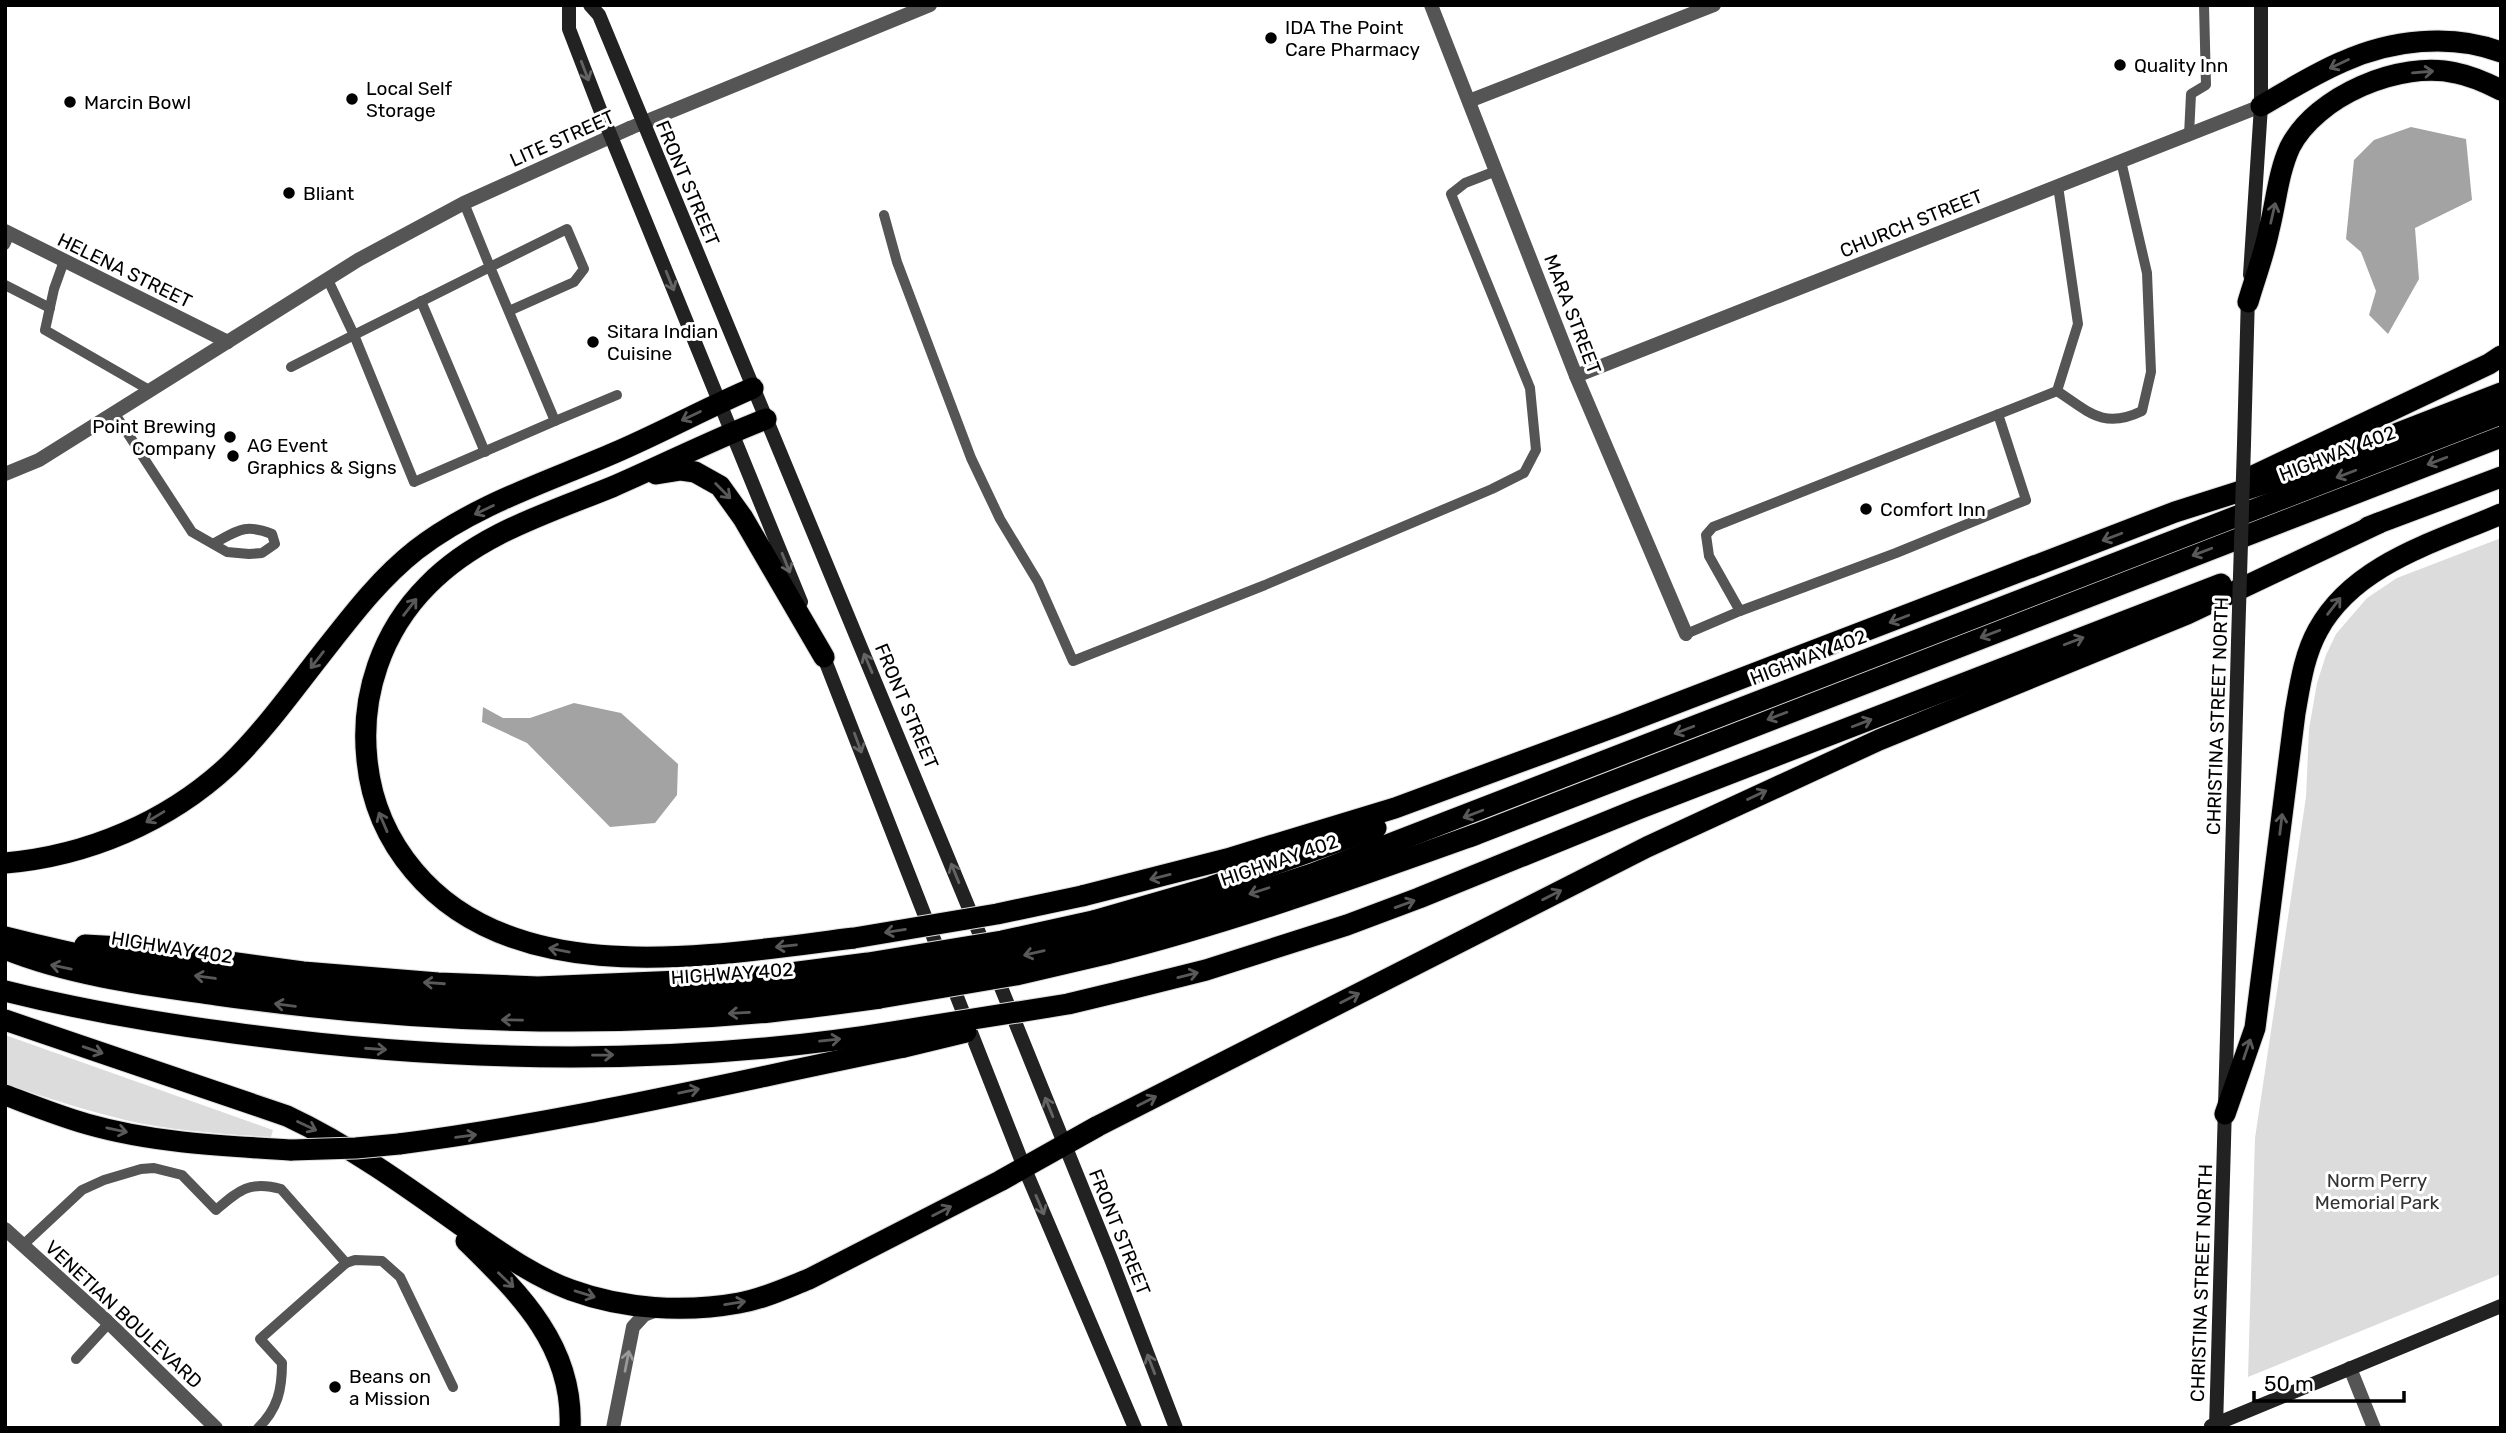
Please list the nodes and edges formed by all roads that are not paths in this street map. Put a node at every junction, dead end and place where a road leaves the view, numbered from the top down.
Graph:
1 (569, 5) edge
2 (590, 5) edge
3 (930, 5) edge
4 (1431, 5) edge
5 (1714, 5) edge
6 (2204, 5) edge
7 (2261, 5) edge
8 (2501, 52) edge
9 (2501, 90) edge
10 (1469, 100) junction
11 (2261, 106) junction
12 (636, 126) junction
13 (2189, 135) junction
14 (610, 137) junction
15 (2121, 161) junction
16 (1496, 170) junction
17 (2058, 186) junction
18 (464, 203) junction
19 (884, 215) dead end
20 (7, 237) edge
21 (64, 261) junction
22 (490, 267) junction
23 (328, 280) junction
24 (5, 285) edge
25 (421, 301) junction
26 (2248, 302) junction
27 (50, 308) junction
28 (509, 311) junction
29 (354, 335) junction
30 (228, 342) junction
31 (2501, 356) edge
32 (291, 367) dead end
33 (1576, 376) junction
34 (753, 388) junction
35 (151, 391) junction
36 (2057, 391) junction
37 (2501, 393) edge
38 (617, 395) dead end
39 (720, 402) junction
40 (114, 414) junction
41 (1998, 414) junction
42 (2501, 414) edge
43 (766, 419) junction
44 (555, 421) junction
45 (733, 432) junction
46 (2501, 437) edge
47 (485, 452) junction
48 (5, 474) edge
49 (2501, 477) edge
50 (614, 486) junction
51 (2175, 512) junction
52 (2501, 514) edge
53 (2379, 523) junction
54 (213, 544) junction
55 (1740, 611) junction
56 (1686, 634) joint
57 (824, 657) junction
58 (1620, 725) junction
59 (5, 863) edge
60 (1100, 937) junction
61 (11, 943) edge
62 (5, 991) edge
63 (5, 1020) edge
64 (901, 1039) junction
65 (5, 1095) edge
66 (2225, 1114) junction
67 (1065, 1144) junction
68 (1024, 1167) junction
69 (422, 1198) junction
70 (5, 1229) edge
71 (23, 1245) junction
72 (346, 1264) junction
73 (2501, 1306) edge
74 (667, 1307) junction
75 (110, 1323) junction
76 (76, 1359) dead end
77 (2350, 1368) junction
78 (453, 1387) dead end
79 (2214, 1426) edge
80 (216, 1428) edge
81 (258, 1428) edge
82 (570, 1428) edge
83 (613, 1428) edge
84 (1135, 1428) edge
85 (1176, 1428) edge
86 (2374, 1428) edge

1 -> 14 main road
2 - 12 main road, FRONT STREET
3 - 12 street, LITE STREET
4 - 10 street, MARA STREET
5 - 10 street
6 - 13 lane
7 - 11 main road, CHRISTINA STREET NORTH
8 -> 11 highway
26 -> 9 highway
10 - 16 street, MARA STREET
11 - 13 street, CHURCH STREET
11 - 26 main road, CHRISTINA STREET NORTH
12 - 14 street, LITE STREET
12 - 34 main road, FRONT STREET
13 - 15 street, CHURCH STREET
14 - 18 street, LITE STREET
14 -> 39 main road
15 - 17 street, CHURCH STREET
15 - 36 lane
16 - 19 lane
16 - 33 street, MARA STREET
17 - 33 street, CHURCH STREET
17 - 36 lane
18 - 22 lane
18 - 23 street, LITE STREET
20 - 21 street, HELENA STREET
21 - 27 lane
21 - 30 street, HELENA STREET
22 - 25 lane
22 - 28 lane
22 - 28 lane
23 - 29 lane
23 - 30 street, LITE STREET
24 - 27 lane
25 - 29 lane
25 - 47 lane
26 - 66 main road, CHRISTINA STREET NORTH, bridge
27 - 35 lane
28 - 44 lane
29 - 32 lane
29 - 47 lane
30 - 35 street, LITE STREET
31 - 51 highway
33 - 56 street, MARA STREET
34 - 39 highway
34 - 43 main road, FRONT STREET
35 - 40 street, LITE STREET
36 - 41 lane
37 - 51 highway
38 - 44 lane
39 - 45 main road
39 -> 59 highway
40 - 48 street, LITE STREET
40 - 54 lane
41 - 55 lane
41 - 55 lane
42 -> 60 highway, HIGHWAY 402
43 - 45 highway
67 -> 43 main road, FRONT STREET
44 - 47 lane
45 - 50 highway
45 -> 57 main road
46 -> 60 highway
49 - 53 highway
50 -> 57 highway
58 -> 50 highway, bridge
51 -> 58 highway
66 -> 52 highway
64 -> 53 highway, bridge
67 -> 53 highway
54 - 54 lane
55 - 56 lane
57 -> 68 main road
58 - 60 highway
60 -> 61 highway, HIGHWAY 402, bridge
62 -> 64 highway
63 -> 69 highway
65 -> 64 highway, bridge
66 - 79 main road, CHRISTINA STREET NORTH
67 - 68 highway
85 -> 67 main road, FRONT STREET
74 -> 68 highway
68 -> 84 main road
69 -> 74 highway
69 -> 82 highway
70 - 71 street, VENETIAN BOULEVARD
71 - 72 lane
71 - 75 street, VENETIAN BOULEVARD
72 - 78 lane
72 - 81 lane
73 - 77 main road
83 -> 74 street
75 - 76 lane
75 - 80 street, VENETIAN BOULEVARD
77 - 79 main road
77 - 86 street

